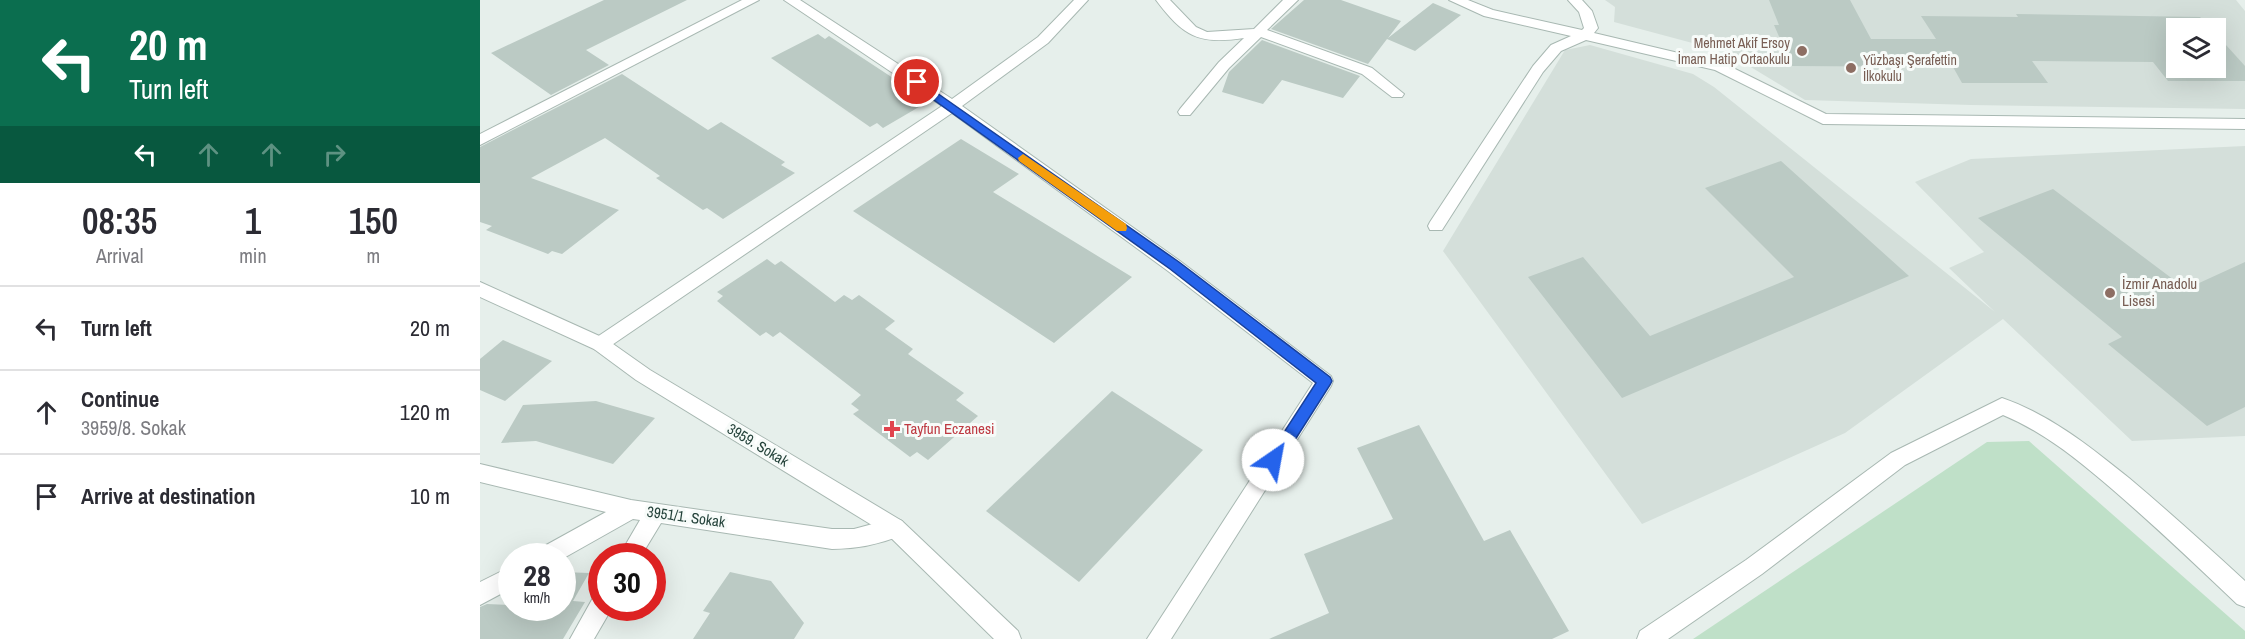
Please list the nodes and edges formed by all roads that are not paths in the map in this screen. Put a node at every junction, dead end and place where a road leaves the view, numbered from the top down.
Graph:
1 (752, 0) edge
2 (792, 0) edge
3 (1082, 0) edge
4 (1163, 0) edge
5 (1291, 0) edge
6 (1456, 0) edge
7 (1575, 0) edge
8 (1259, 32) junction
9 (1585, 35) junction
10 (1397, 94) dead end
11 (952, 106) junction
12 (1185, 112) dead end
13 (2245, 124) edge
14 (480, 140) edge
15 (1436, 226) dead end
16 (480, 289) edge
17 (600, 344) junction
18 (480, 473) edge
19 (631, 509) junction
20 (656, 512) junction
21 (895, 528) junction
22 (570, 543) edge
23 (638, 543) edge
24 (498, 584) edge
25 (480, 594) edge
26 (2245, 596) edge
27 (592, 621) edge
28 (581, 639) edge
29 (1010, 639) edge
30 (1158, 639) edge
31 (1648, 639) edge

1 - 14 street
2 - 11 street
3 - 11 street
4 - 8 street
5 - 8 street
6 - 9 street
7 - 9 street
8 - 10 street
8 - 12 street
9 - 13 street
9 - 15 street
11 - 17 street
11 - 30 street
16 - 17 street, 3959. Sokak
17 - 21 street, 3959. Sokak
18 - 19 street, 3951/1. Sokak
19 - 20 street, 3951/1. Sokak
19 - 22 street
20 - 21 street, 3951/1. Sokak
20 - 23 street
21 - 29 street, 3959. Sokak
24 - 25 street
26 - 31 street
27 - 28 street

